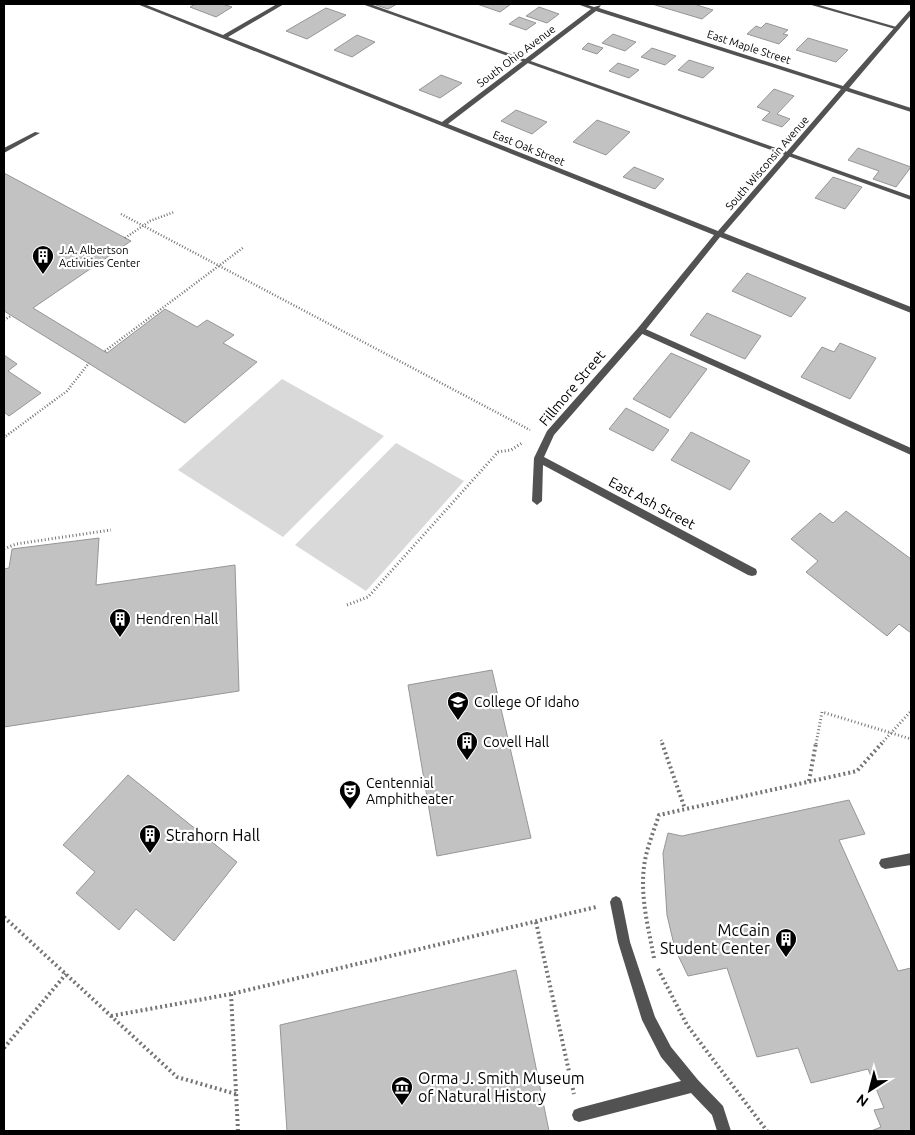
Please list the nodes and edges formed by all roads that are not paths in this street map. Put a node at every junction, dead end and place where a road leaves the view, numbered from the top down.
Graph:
1 (140, 4) edge
2 (280, 4) edge
3 (365, 4) edge
4 (580, 4) edge
5 (602, 4) edge
6 (811, 4) edge
7 (595, 9) junction
8 (911, 12) edge
9 (897, 28) junction
10 (223, 36) junction
11 (527, 61) junction
12 (843, 88) junction
13 (911, 110) edge
14 (443, 124) junction
15 (37, 133) dead end
16 (4, 151) edge
17 (788, 153) junction
18 (911, 198) edge
19 (719, 234) junction
20 (911, 310) edge
21 (641, 330) junction
22 (911, 452) edge
23 (539, 458) junction
24 (537, 501) dead end
25 (752, 572) dead end
26 (911, 859) edge
27 (886, 863) dead end
28 (616, 902) road end
29 (693, 1085) junction
30 (579, 1116) road end
31 (724, 1131) edge

1 - 10 street, East Oak Street
2 - 10 street
3 - 11 street
4 - 7 street, East Maple Street
5 - 7 street, South Ohio Avenue
6 - 9 street
7 - 11 street, South Ohio Avenue
7 - 12 street, East Maple Street
8 - 9 street, South Wisconsin Avenue
9 - 12 street, South Wisconsin Avenue
10 - 14 street, East Oak Street
11 - 14 street, South Ohio Avenue
11 - 17 street
12 - 13 street, East Maple Street
12 - 17 street, South Wisconsin Avenue
14 - 19 street, East Oak Street
15 - 16 street
17 - 18 street
17 - 19 street, South Wisconsin Avenue
19 - 20 street, East Oak Street
19 - 21 street, South Wisconsin Avenue
21 - 22 street
21 - 23 street, Fillmore Street
23 - 24 street, Fillmore Street
23 - 25 street, East Ash Street
26 - 27 street
28 - 29 street
29 - 30 street
29 - 31 street

